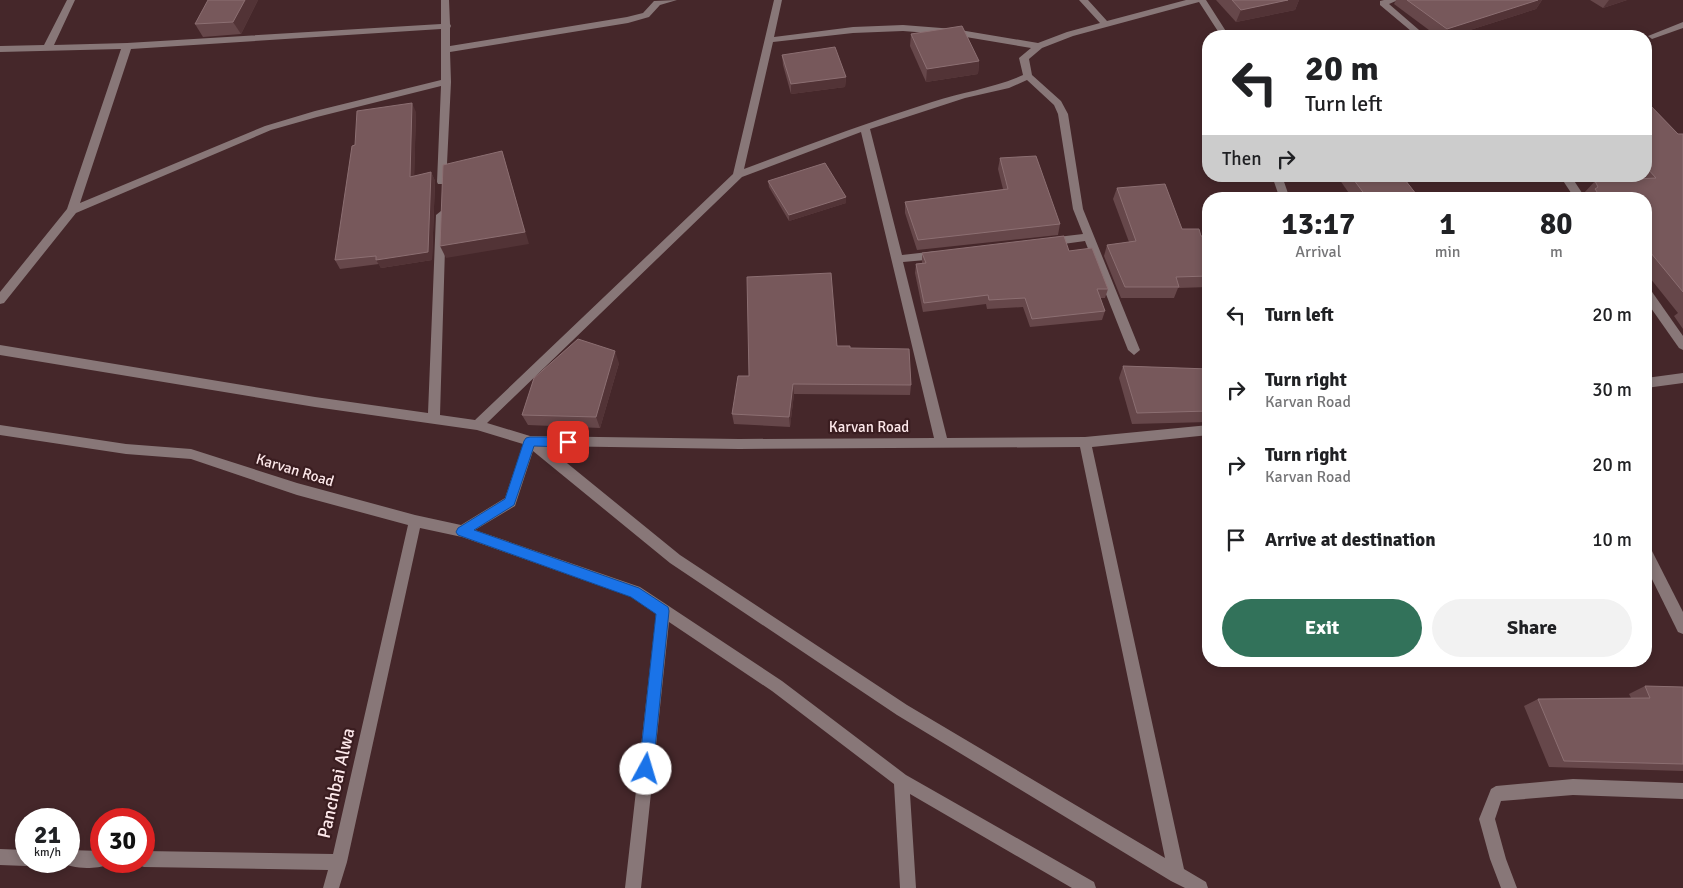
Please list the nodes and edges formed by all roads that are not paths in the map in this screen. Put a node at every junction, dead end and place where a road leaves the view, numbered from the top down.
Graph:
1 (71, 0) edge
2 (445, 0) edge
3 (673, 0) edge
4 (778, 0) edge
5 (1083, 0) edge
6 (1196, 0) edge
7 (1202, 0) edge
8 (1394, 0) edge
9 (1381, 2) edge
10 (1106, 25) junction
11 (1683, 25) edge
12 (447, 26) junction
13 (1221, 30) edge
14 (1415, 30) edge
15 (1652, 36) dead end
16 (770, 40) junction
17 (127, 46) junction
18 (1039, 46) junction
19 (48, 47) junction
20 (0, 49) edge
21 (444, 50) junction
22 (1028, 76) junction
23 (446, 82) junction
24 (864, 126) junction
25 (738, 175) junction
26 (72, 210) junction
27 (1089, 237) junction
28 (1041, 242) edge
29 (945, 254) edge
30 (897, 259) junction
31 (0, 300) edge
32 (1652, 301) edge
33 (1683, 345) edge
34 (0, 350) edge
35 (1134, 350) dead end
36 (1683, 378) edge
37 (1652, 382) edge
38 (434, 417) junction
39 (477, 424) junction
40 (0, 430) edge
41 (1202, 431) edge
42 (530, 441) junction
43 (1085, 442) junction
44 (942, 443) junction
45 (415, 521) junction
46 (462, 532) junction
47 (1652, 564) edge
48 (663, 611) junction
49 (1683, 627) edge
50 (901, 780) junction
51 (1683, 791) edge
52 (0, 857) edge
53 (15, 858) edge
54 (155, 860) edge
55 (339, 862) junction
56 (1177, 875) junction
57 (331, 888) edge
58 (633, 888) edge
59 (908, 888) edge
60 (1088, 888) edge
61 (1200, 888) edge
62 (1509, 888) edge

1 - 19 street
2 - 12 street
3 - 21 street
4 - 16 street
5 - 10 street
6 - 10 street
7 - 13 street
8 - 9 street
9 - 14 street
10 - 18 street
11 - 15 street
12 - 17 street
12 - 21 street
16 - 18 street
16 - 25 street
17 - 19 street
17 - 26 street
18 - 22 street
19 - 20 street
21 - 23 street
22 - 24 street
22 - 27 street
23 - 26 street
23 - 38 street
24 - 25 street
24 - 30 street
25 - 39 street
26 - 31 street
27 - 28 street
27 - 35 street
29 - 30 street
30 - 44 street
32 - 33 street
34 - 38 street, Karvan Road
36 - 37 street
38 - 39 street, Karvan Road
39 - 42 street, Karvan Road
40 - 45 street, Karvan Road
41 - 43 street, Karvan Road
42 - 44 street, Karvan Road
42 - 46 street
42 - 56 street
43 - 44 street, Karvan Road
43 - 56 street
45 - 46 street, Karvan Road
45 - 55 street, Panchbai Alwa
46 - 48 street, Karvan Road
47 - 49 street
48 - 50 street, Karvan Road
48 - 58 street
50 - 59 street
50 - 60 street, Karvan Road
51 - 62 street
52 - 53 street
54 - 55 street, Panchbai Alwa
55 - 57 street
56 - 61 street

